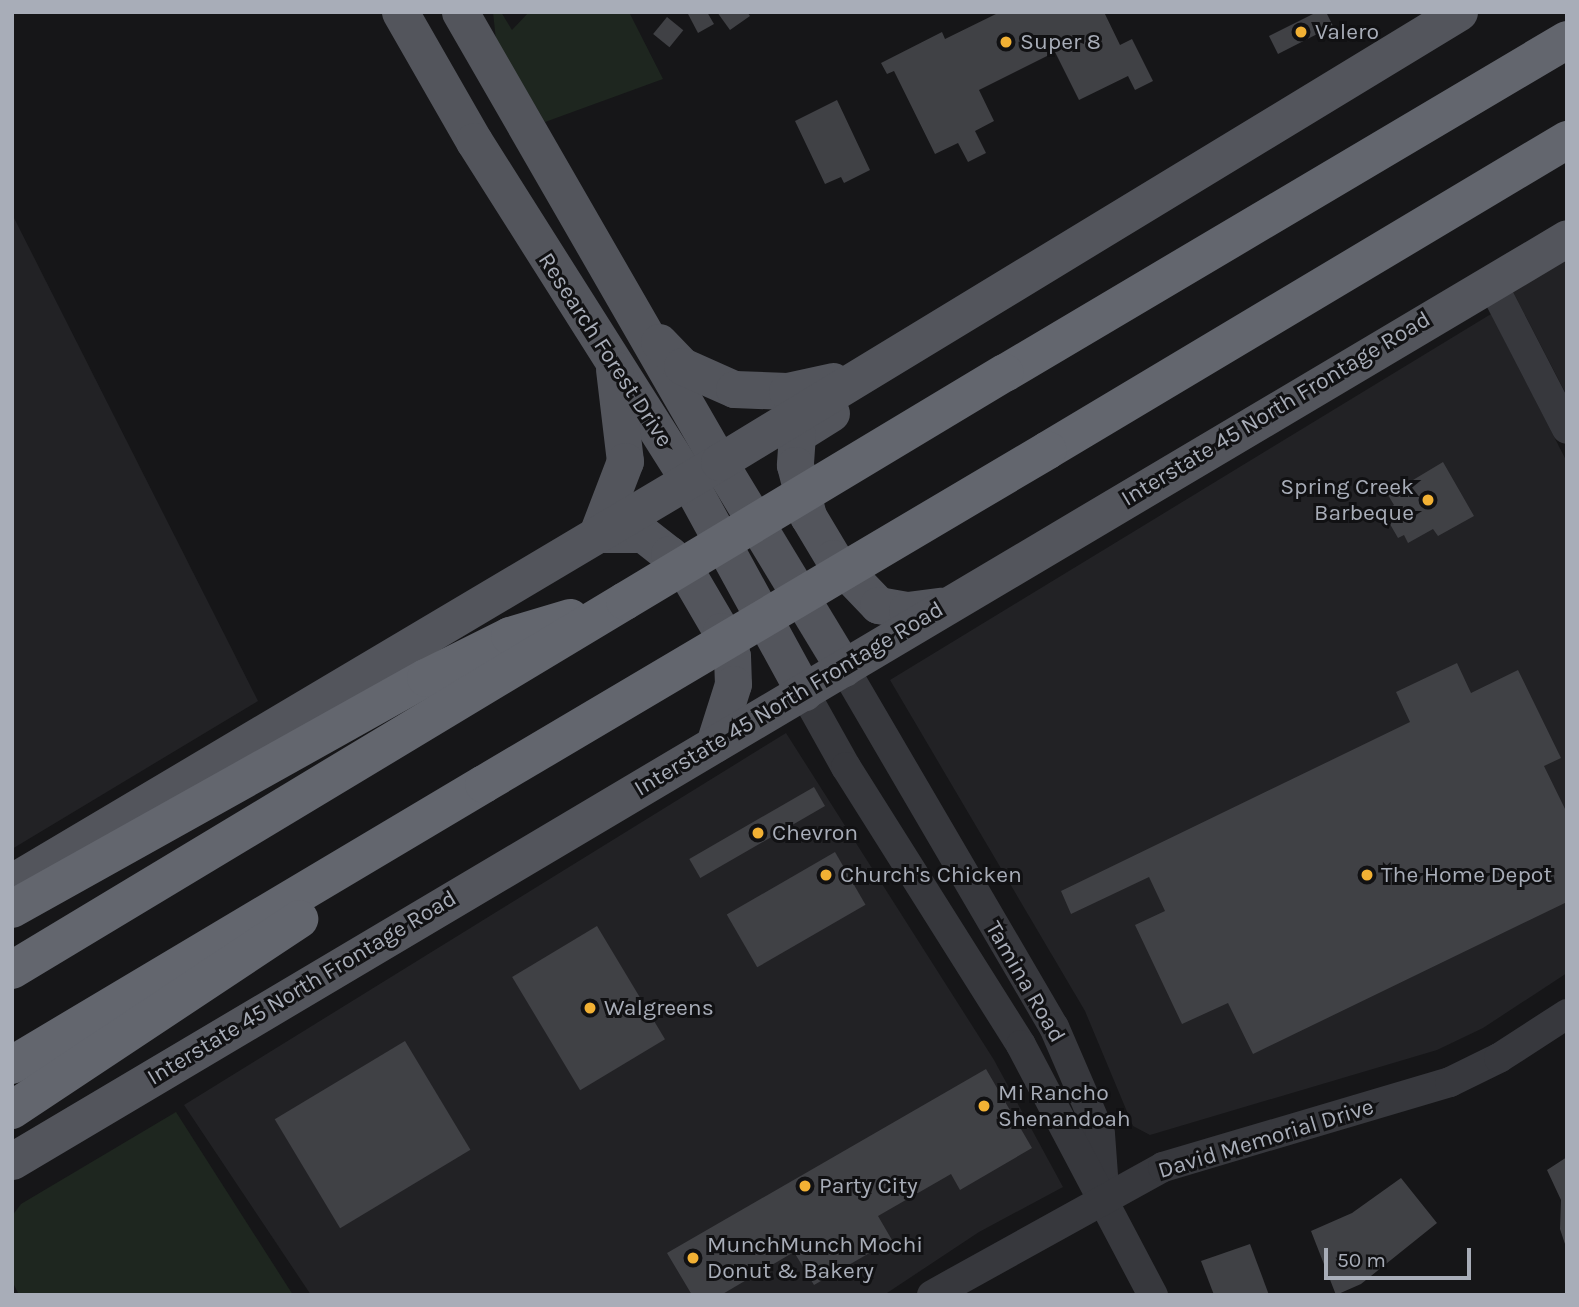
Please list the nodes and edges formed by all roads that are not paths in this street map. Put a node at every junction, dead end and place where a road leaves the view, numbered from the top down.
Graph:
1 (400, 12) edge
2 (460, 12) edge
3 (1443, 16) edge
4 (1567, 40) edge
5 (1567, 140) edge
6 (1567, 238) edge
7 (1491, 282) junction
8 (636, 317) junction
9 (614, 369) junction
10 (862, 375) junction
11 (1567, 429) edge
12 (719, 462) junction
13 (688, 480) junction
14 (597, 534) junction
15 (625, 601) junction
16 (947, 605) junction
17 (844, 668) junction
18 (804, 692) junction
19 (715, 744) junction
20 (382, 845) junction
21 (12, 882) edge
22 (12, 909) edge
23 (12, 970) edge
24 (1567, 1014) edge
25 (12, 1065) edge
26 (12, 1110) edge
27 (12, 1161) edge
28 (1105, 1200) junction
29 (932, 1295) edge
30 (1153, 1295) edge

1 - 9 main road, Research Forest Drive
2 - 8 main road, Research Forest Drive
3 - 10 main road
4 - 15 highway, bridge
5 - 20 highway, bridge
6 - 7 main road, Interstate 45 North Frontage Road
7 - 11 street
7 - 16 main road, Interstate 45 North Frontage Road
8 - 10 main road
8 - 12 main road, Research Forest Drive
9 - 13 main road, Research Forest Drive
9 - 14 main road
10 - 12 main road
10 - 16 main road
12 - 13 main road
12 - 17 main road, Research Forest Drive
13 - 14 main road
13 - 18 main road, Research Forest Drive
14 - 19 main road
14 - 21 main road
15 - 22 highway
15 - 23 highway
16 - 17 main road, Interstate 45 North Frontage Road
17 - 18 main road, Interstate 45 North Frontage Road
17 - 28 street, Tamina Road
18 - 19 main road, Interstate 45 North Frontage Road
18 - 28 street, Tamina Road
19 - 27 main road, Interstate 45 North Frontage Road
20 - 25 highway
20 - 26 highway
24 - 28 street, David Memorial Drive
28 - 29 street, David Memorial Drive
28 - 30 street, Tamina Road

